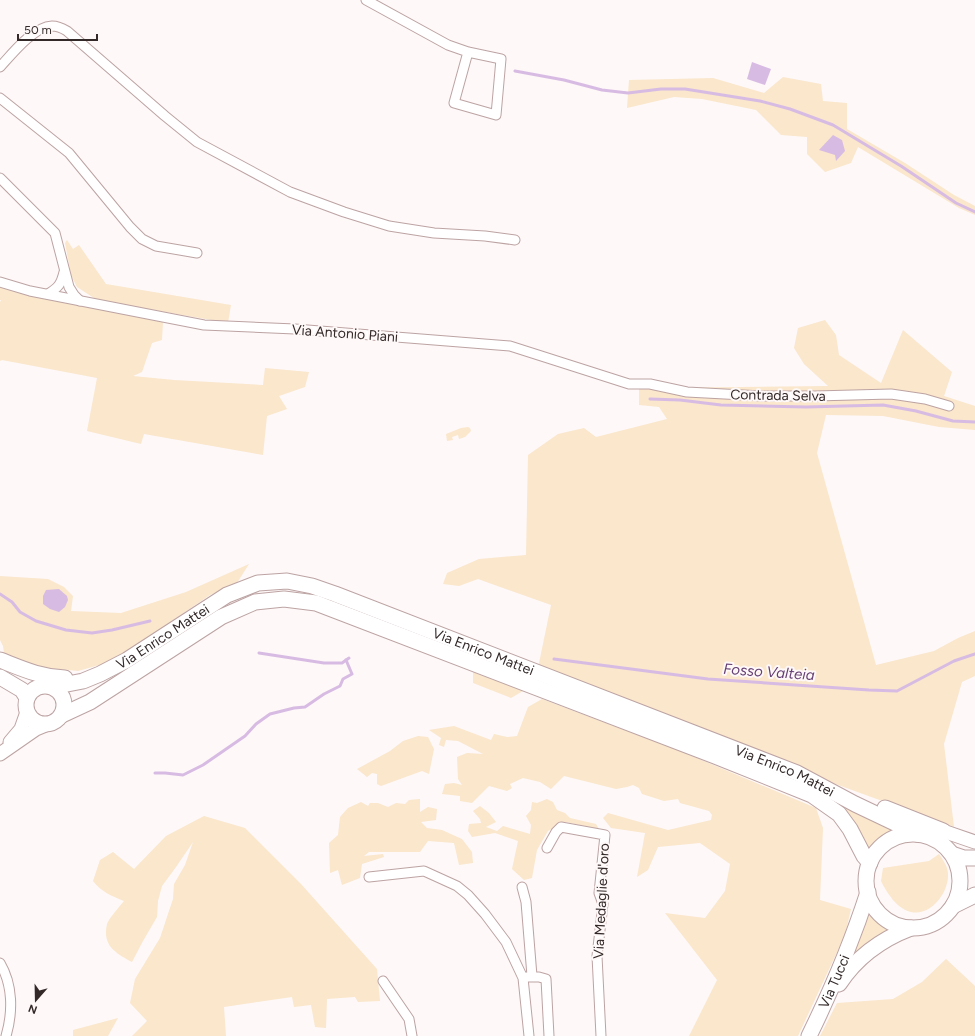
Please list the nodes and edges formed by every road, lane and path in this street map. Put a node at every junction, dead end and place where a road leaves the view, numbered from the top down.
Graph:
1 (366, 0) edge
2 (468, 52) junction
3 (0, 67) edge
4 (0, 98) edge
5 (0, 178) edge
6 (515, 240) dead end
7 (197, 253) dead end
8 (65, 271) junction
9 (0, 282) edge
10 (48, 294) junction
11 (80, 301) junction
12 (607, 377) joint
13 (949, 406) dead end
14 (0, 660) edge
15 (0, 664) edge
16 (100, 674) junction
17 (0, 677) edge
18 (49, 687) junction
19 (27, 705) junction
20 (62, 715) junction
21 (48, 724) junction
22 (2, 753) edge
23 (797, 773) junction
24 (918, 834) junction
25 (939, 835) junction
26 (969, 840) edge
27 (547, 848) dead end
28 (949, 851) junction
29 (975, 858) edge
30 (870, 864) junction
31 (369, 878) dead end
32 (867, 885) junction
33 (522, 887) dead end
34 (975, 895) edge
35 (953, 906) junction
36 (911, 928) junction
37 (0, 963) edge
38 (528, 977) junction
39 (383, 981) dead end
40 (825, 1005) junction
41 (6, 1036) edge
42 (412, 1036) edge
43 (528, 1036) edge
44 (549, 1036) edge
45 (601, 1036) edge
46 (810, 1036) edge

1 - 2 street
2 - 2 street
3 - 6 street
4 - 7 street
5 - 8 street
8 - 10 street
8 - 11 street
9 - 10 street, Via Antonio Piani
10 - 11 street, Via Antonio Piani
11 - 12 street, Via Antonio Piani
12 - 13 street, Contrada Selva
14 - 16 main road
15 - 18 main road
16 - 18 main road, Via Enrico Mattei
16 - 23 main road, Via Enrico Mattei
17 - 19 main road
18 - 19 main road
18 - 20 main road
19 - 21 main road
19 - 22 street
20 - 21 main road
20 - 30 main road, Via Enrico Mattei
21 - 22 street
23 - 24 main road, Via Enrico Mattei
23 - 25 main road
24 - 25 main road
24 - 30 main road
25 - 26 street
25 - 28 main road
27 - 45 street, Via Medaglie d'oro
28 - 29 main road
28 - 35 main road
30 - 32 main road
31 - 38 street
32 - 36 main road
32 - 40 main road, Via Tucci
33 - 38 street
34 - 35 main road
35 - 36 main road
36 - 40 main road, Via Tucci
37 - 41 street
38 - 43 street
38 - 44 street
39 - 42 street
40 - 46 main road

